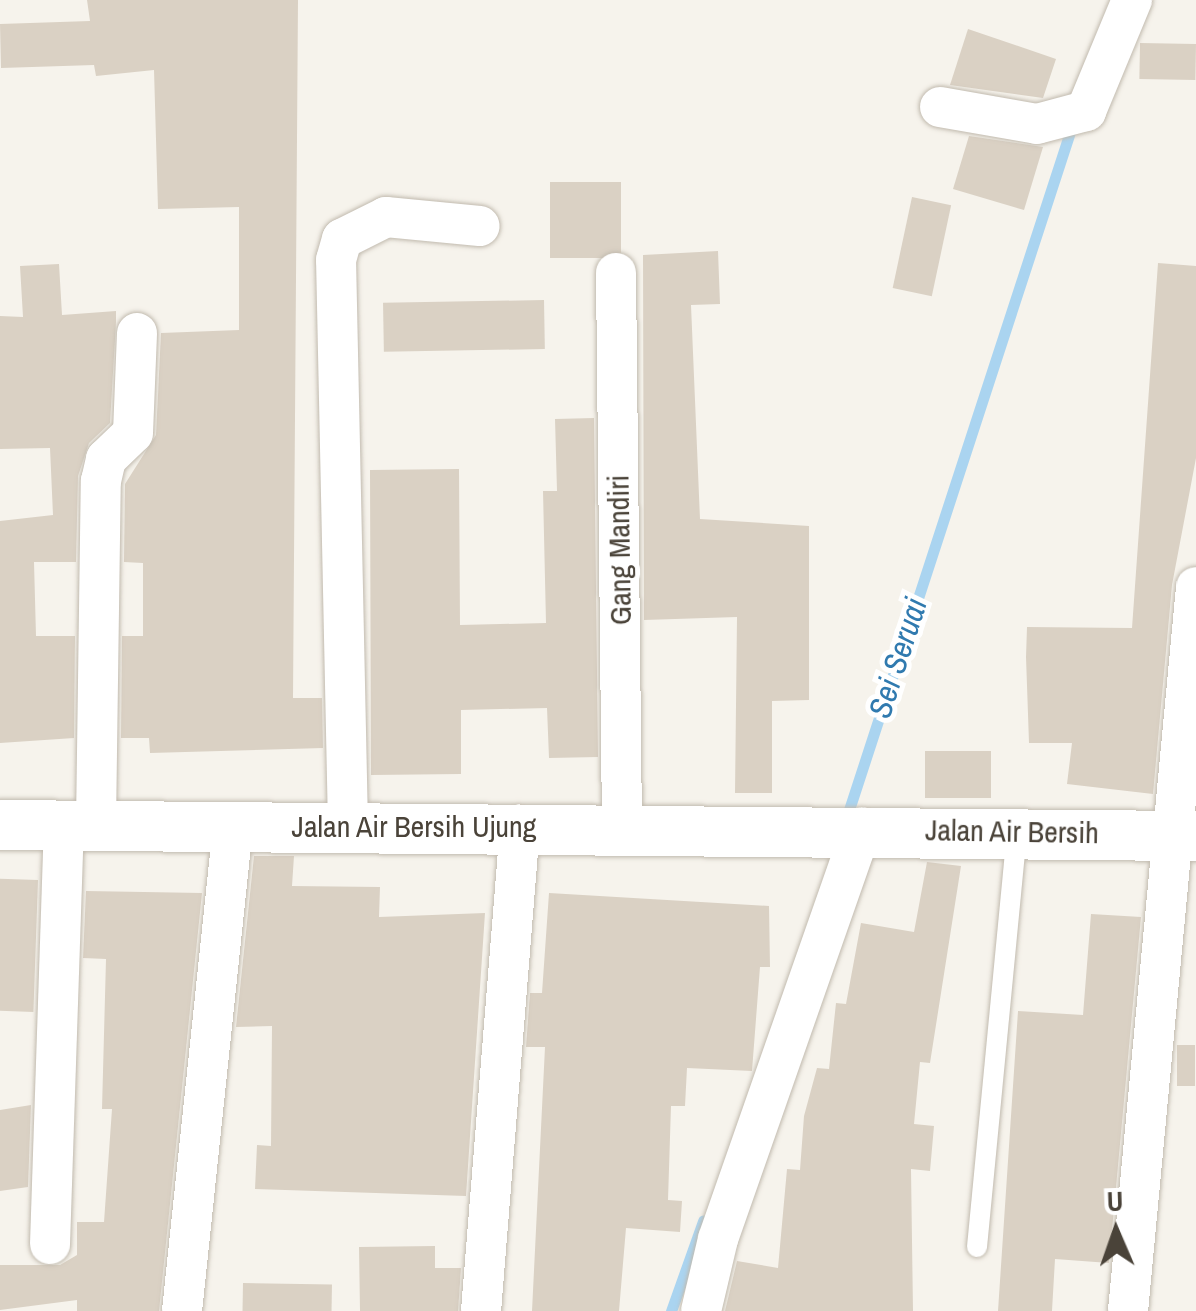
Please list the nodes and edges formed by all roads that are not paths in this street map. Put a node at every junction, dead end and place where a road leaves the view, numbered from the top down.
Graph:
1 (1132, 0) edge
2 (940, 107) dead end
3 (480, 226) dead end
4 (616, 273) dead end
5 (137, 334) dead end
6 (1196, 587) edge
7 (0, 824) edge
8 (80, 824) junction
9 (520, 825) junction
10 (233, 826) junction
11 (348, 826) junction
12 (622, 827) junction
13 (849, 828) junction
14 (1018, 830) junction
15 (1183, 835) edge
16 (50, 1244) dead end
17 (977, 1247) dead end
18 (182, 1311) edge
19 (481, 1311) edge
20 (701, 1311) edge
21 (1128, 1311) edge

1 - 2 street
3 - 11 street
4 - 12 street, Gang Mandiri
5 - 8 street
6 - 15 street
7 - 8 street, Jalan Air Bersih Ujung
8 - 10 street, Jalan Air Bersih Ujung
8 - 16 street
9 - 11 street, Jalan Air Bersih Ujung
9 - 12 street, Jalan Air Bersih Ujung
9 - 19 street
10 - 11 street, Jalan Air Bersih Ujung
10 - 18 street
12 - 13 street, Jalan Air Bersih Ujung
13 - 14 street, Jalan Air Bersih
13 - 20 street
14 - 15 street, Jalan Air Bersih
14 - 17 lane
15 - 21 street

